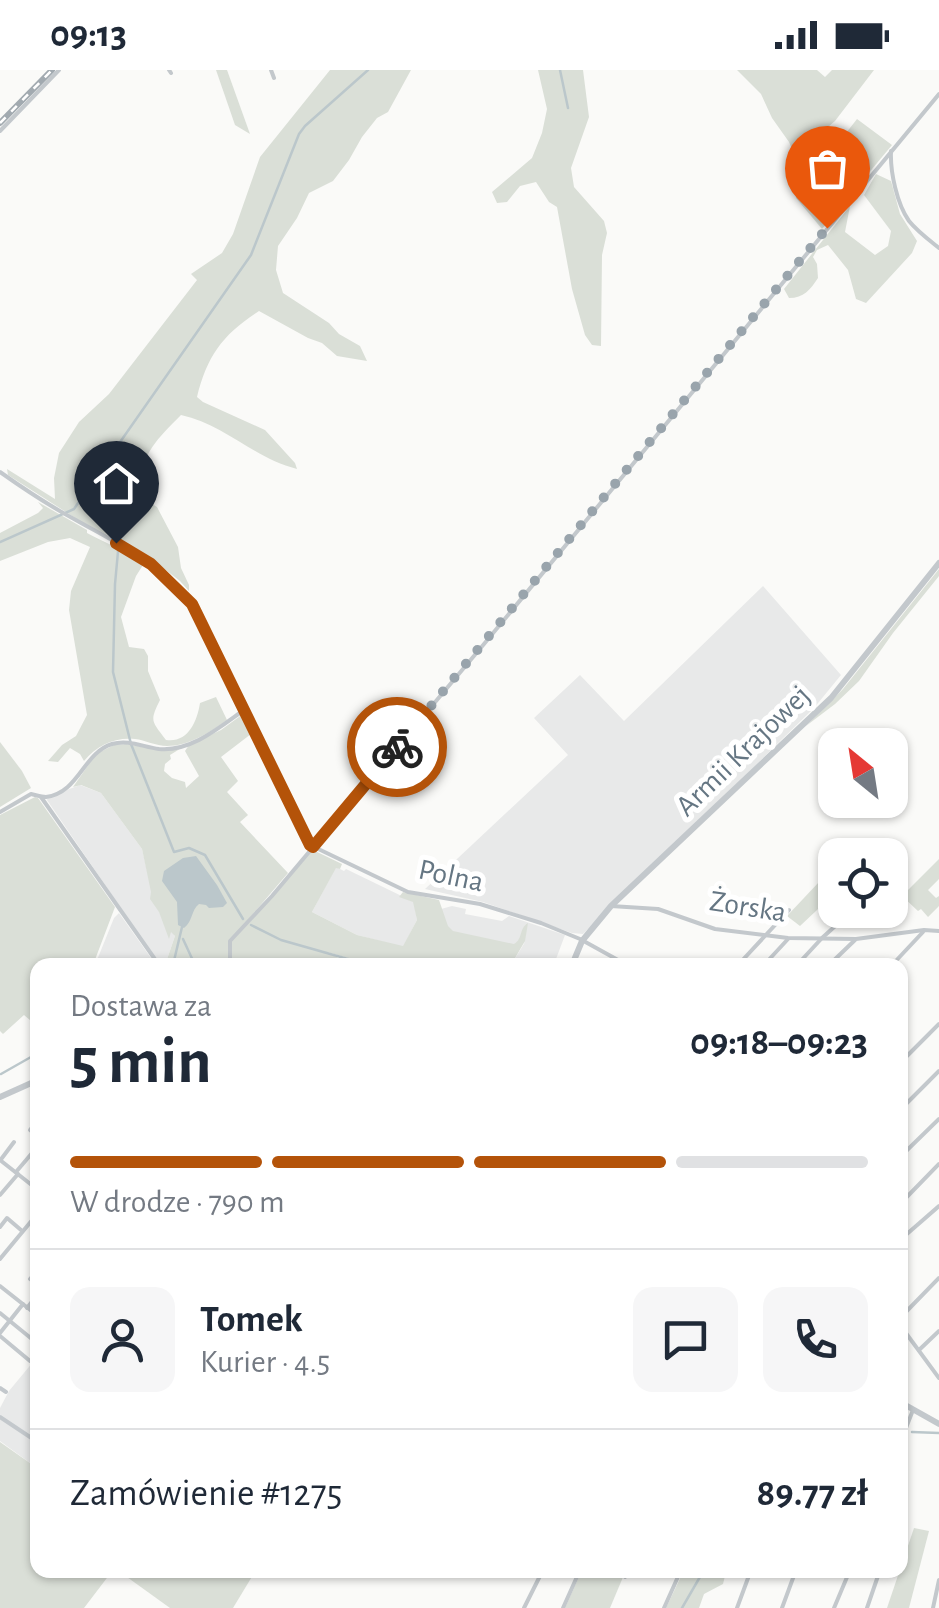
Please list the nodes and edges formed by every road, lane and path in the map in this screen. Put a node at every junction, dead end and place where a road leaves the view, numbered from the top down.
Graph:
1 (60, 70) edge
2 (271, 70) edge
3 (274, 78) dead end
4 (939, 94) edge
5 (0, 131) edge
6 (891, 151) junction
7 (939, 248) edge
8 (0, 472) edge
9 (939, 563) edge
10 (244, 710) junction
11 (41, 797) junction
12 (0, 812) edge
13 (313, 847) junction
14 (611, 906) junction
15 (789, 910) dead end
16 (833, 928) edge
17 (924, 930) junction
18 (939, 931) edge
19 (763, 936) junction
20 (788, 938) junction
21 (822, 938) junction
22 (856, 939) junction
23 (582, 941) junction
24 (154, 958) edge
25 (230, 958) edge
26 (575, 958) edge
27 (613, 958) edge
28 (744, 958) edge
29 (770, 958) edge
30 (803, 958) edge
31 (837, 958) edge
32 (898, 958) edge
33 (939, 1024) edge
34 (908, 1055) edge
35 (939, 1071) edge
36 (30, 1083) edge
37 (1, 1094) edge
38 (908, 1102) edge
39 (939, 1119) edge
40 (14, 1142) dead end
41 (908, 1149) edge
42 (30, 1156) edge
43 (0, 1160) edge
44 (939, 1164) edge
45 (17, 1173) junction
46 (30, 1183) edge
47 (0, 1195) edge
48 (908, 1196) edge
49 (939, 1206) edge
50 (30, 1223) edge
51 (0, 1227) edge
52 (23, 1232) junction
53 (908, 1235) edge
54 (0, 1259) edge
55 (939, 1278) edge
56 (0, 1286) edge
57 (30, 1301) edge
58 (25, 1306) junction
59 (30, 1310) edge
60 (908, 1310) edge
61 (0, 1314) edge
62 (9, 1321) junction
63 (939, 1331) edge
64 (0, 1335) edge
65 (908, 1336) edge
66 (30, 1338) edge
67 (918, 1350) junction
68 (30, 1361) dead end
69 (939, 1377) edge
70 (908, 1407) edge
71 (913, 1410) junction
72 (0, 1418) edge
73 (908, 1423) edge
74 (939, 1424) edge
75 (30, 1436) edge
76 (540, 1578) edge
77 (576, 1578) edge
78 (678, 1578) edge
79 (748, 1578) edge
80 (793, 1578) edge
81 (847, 1578) edge
82 (877, 1578) edge
83 (939, 1580) edge
84 (524, 1608) edge
85 (563, 1608) edge
86 (664, 1608) edge
87 (737, 1608) edge
88 (782, 1608) edge
89 (834, 1608) edge
90 (867, 1608) edge
91 (933, 1608) edge

1 - 5 street
2 - 3 street
4 - 6 street
6 - 7 street
6 - 13 street
8 - 10 street
9 - 14 street, Armii Krajowej
10 - 11 street
10 - 13 street
11 - 12 street
11 - 24 street
13 - 23 street, Polna
13 - 25 street
14 - 19 street, Żorska
14 - 23 street, Armii Krajowej
15 - 19 street
16 - 21 street
17 - 18 street, Żorska
17 - 22 street, Żorska
17 - 32 street
19 - 20 street, Żorska
19 - 28 street
20 - 21 street, Żorska
20 - 29 street
21 - 22 street, Żorska
21 - 30 street
22 - 31 street
23 - 26 street, Armii Krajowej
23 - 27 street, Polna
33 - 34 street
35 - 38 street
36 - 37 street
39 - 41 street
40 - 43 street
42 - 45 street
43 - 45 street
44 - 48 street
45 - 46 street
45 - 47 street
49 - 53 street
50 - 52 street
51 - 52 street
52 - 54 street
55 - 60 street
56 - 58 street
57 - 58 street
58 - 59 street
58 - 62 street
61 - 62 street
62 - 64 street
62 - 66 street
63 - 67 street
64 - 68 street
65 - 67 street
67 - 69 street
70 - 71 street
71 - 73 street
71 - 74 street
72 - 75 street
76 - 84 street
77 - 85 street
78 - 86 street
79 - 87 street
80 - 88 street
81 - 89 street
82 - 90 street
83 - 91 street

